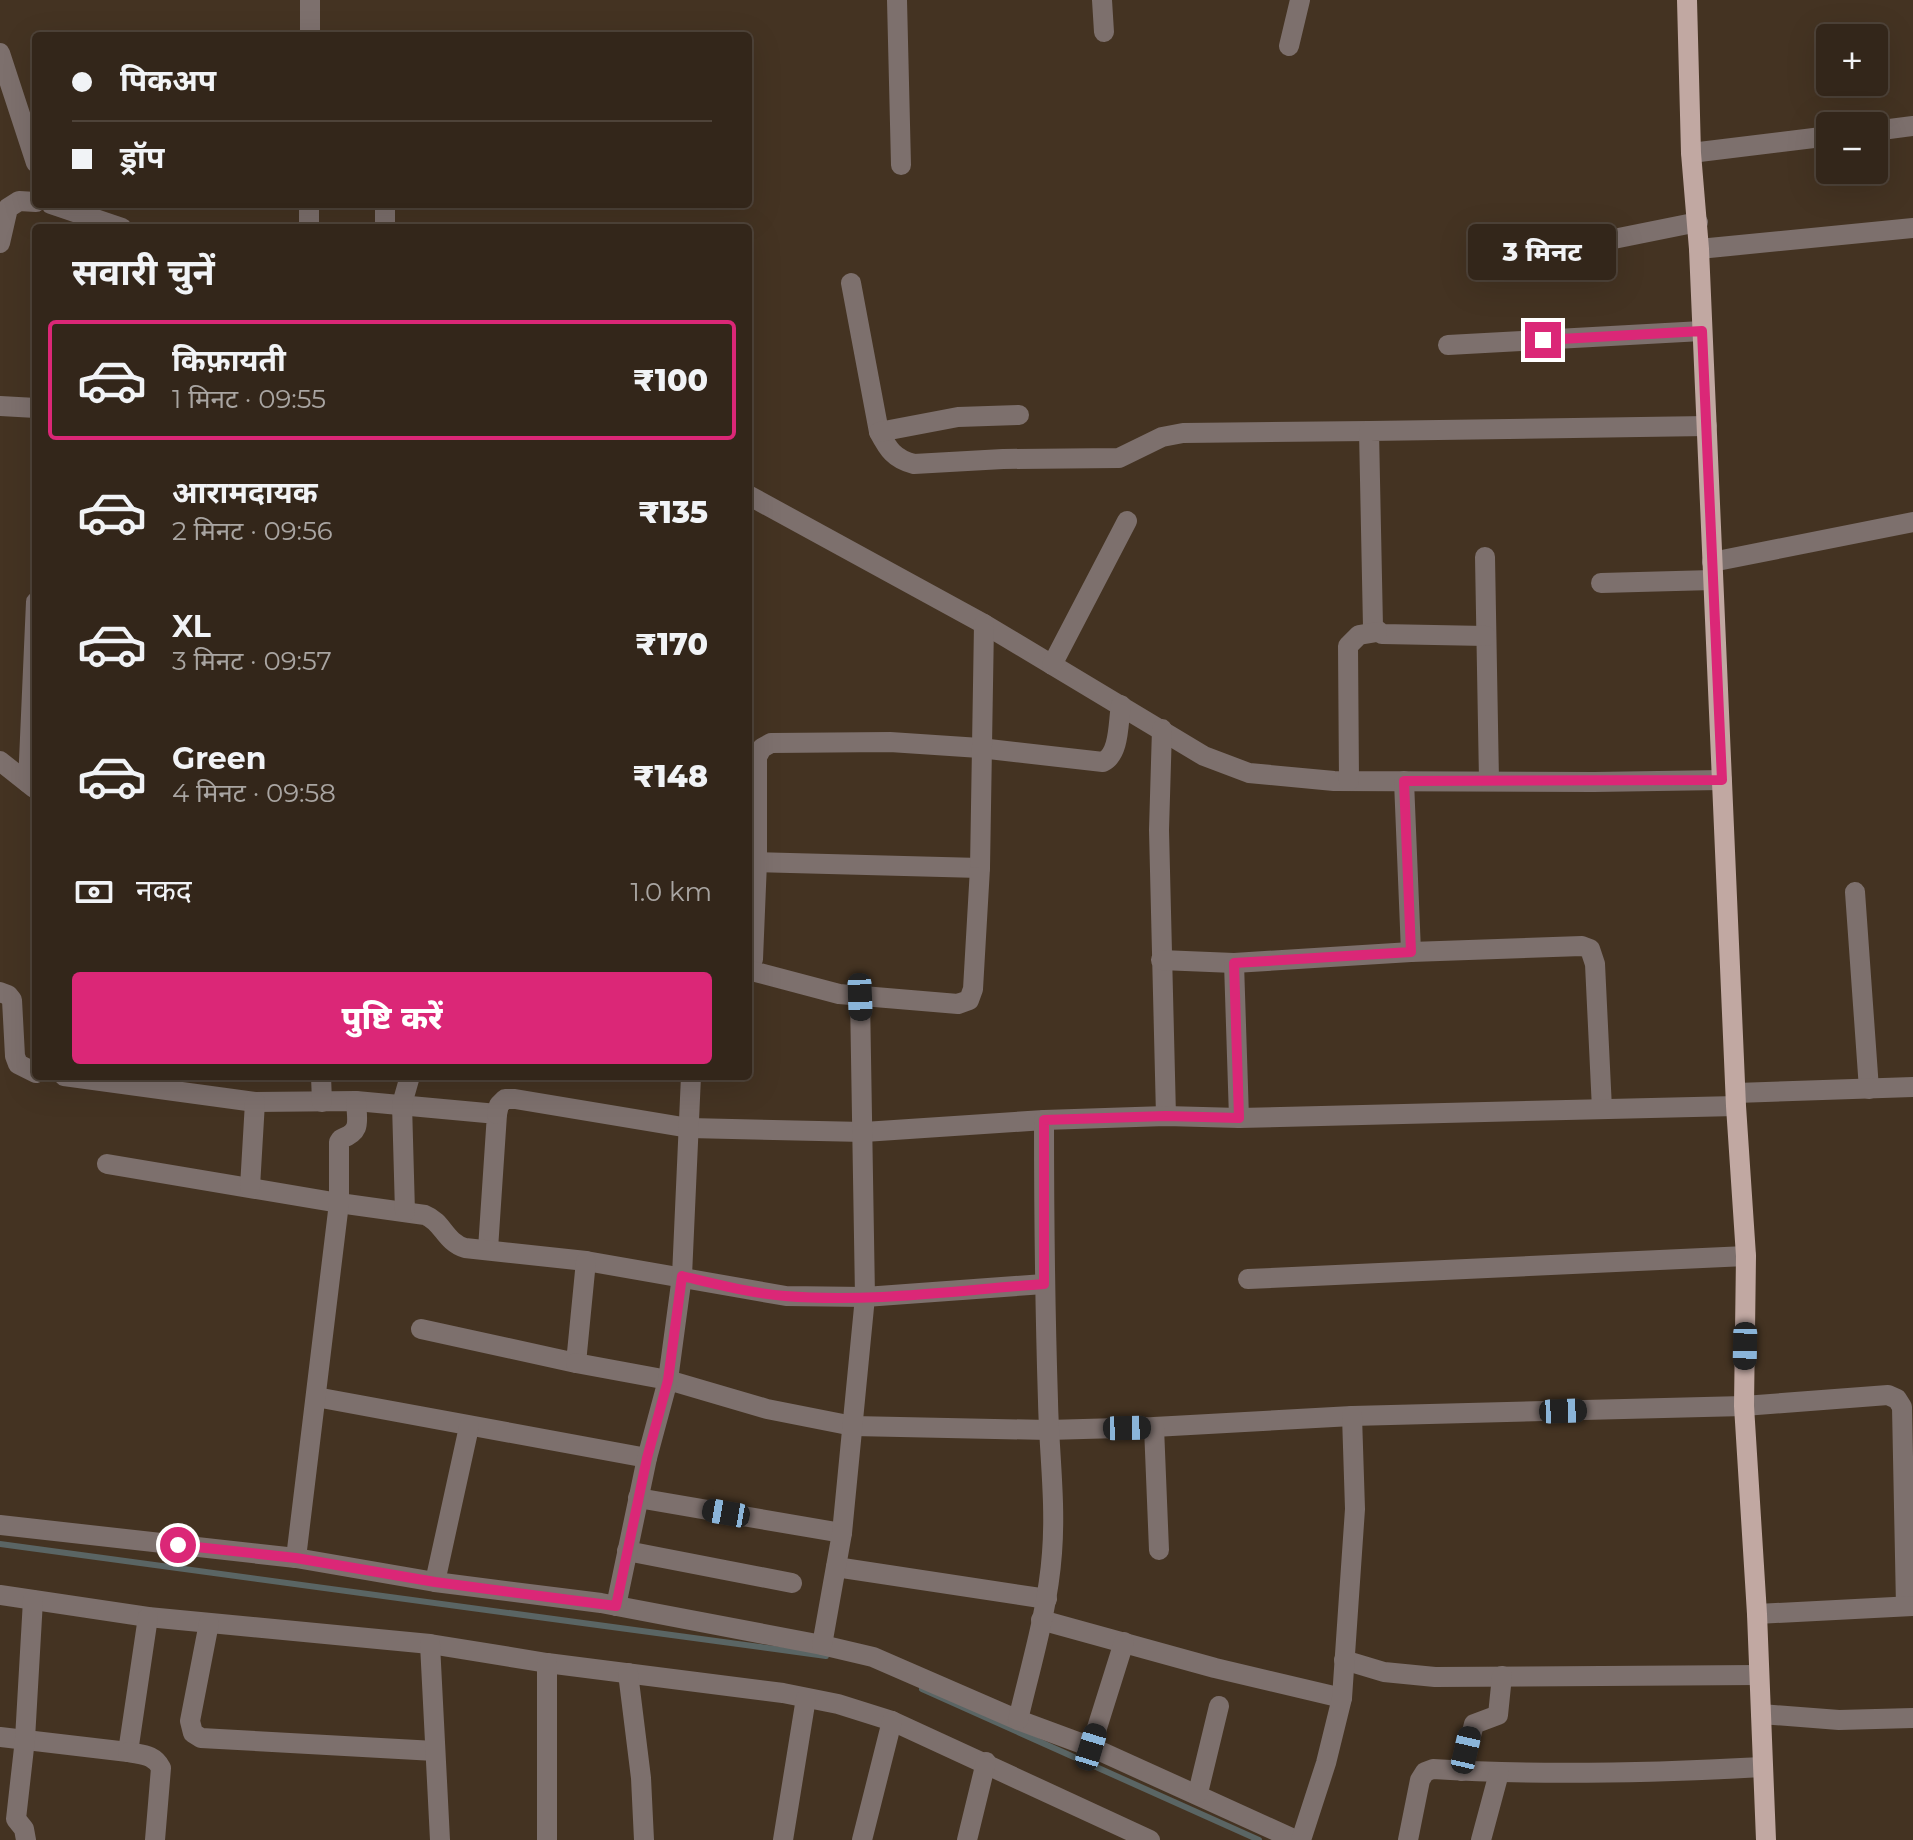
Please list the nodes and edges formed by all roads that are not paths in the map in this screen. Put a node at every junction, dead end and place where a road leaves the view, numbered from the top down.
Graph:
1 (310, 0) edge
2 (897, 0) edge
3 (1102, 0) edge
4 (1300, 0) edge
5 (1687, 0) edge
6 (310, 32) edge
7 (1104, 32) dead end
8 (1289, 46) dead end
9 (0, 53) edge
10 (1913, 126) edge
11 (1888, 129) edge
12 (1816, 138) edge
13 (32, 151) edge
14 (1691, 153) junction
15 (901, 165) dead end
16 (32, 202) edge
17 (63, 208) edge
18 (1698, 222) junction
19 (110, 224) edge
20 (1913, 228) edge
21 (0, 243) edge
22 (1699, 249) junction
23 (1534, 255) dead end
24 (851, 283) dead end
25 (1702, 331) junction
26 (1448, 345) dead end
27 (0, 406) edge
28 (32, 408) edge
29 (1019, 415) dead end
30 (1707, 426) junction
31 (1369, 431) junction
32 (879, 432) junction
33 (752, 497) edge
34 (1127, 521) dead end
35 (1913, 522) edge
36 (1485, 557) dead end
37 (1713, 571) junction
38 (1601, 583) dead end
39 (984, 624) junction
40 (1377, 632) junction
41 (1486, 636) junction
42 (1052, 665) junction
43 (1121, 705) junction
44 (1162, 729) junction
45 (980, 748) junction
46 (0, 761) edge
47 (1722, 780) junction
48 (1349, 781) junction
49 (1404, 781) junction
50 (1489, 781) junction
51 (32, 786) edge
52 (757, 862) junction
53 (980, 868) junction
54 (1855, 892) dead end
55 (1411, 952) junction
56 (1161, 960) junction
57 (752, 961) edge
58 (1234, 963) junction
59 (752, 969) edge
60 (0, 992) edge
61 (860, 997) junction
62 (32, 1071) edge
63 (121, 1080) edge
64 (321, 1080) edge
65 (409, 1080) edge
66 (691, 1080) edge
67 (1913, 1087) edge
68 (1869, 1089) junction
69 (1736, 1100) junction
70 (356, 1101) junction
71 (255, 1102) junction
72 (322, 1102) junction
73 (402, 1104) junction
74 (1602, 1109) junction
75 (497, 1114) junction
76 (1166, 1116) junction
77 (1239, 1118) junction
78 (1044, 1120) junction
79 (689, 1128) junction
80 (864, 1132) junction
81 (107, 1164) dead end
82 (250, 1187) junction
83 (339, 1203) junction
84 (405, 1212) junction
85 (488, 1249) junction
86 (1746, 1256) junction
87 (586, 1261) junction
88 (682, 1276) junction
89 (1248, 1279) dead end
90 (1044, 1284) junction
91 (865, 1297) junction
92 (421, 1329) dead end
93 (576, 1363) junction
94 (668, 1380) junction
95 (316, 1397) junction
96 (1744, 1406) junction
97 (1352, 1416) junction
98 (853, 1426) junction
99 (469, 1427) junction
100 (1154, 1427) junction
101 (1048, 1430) junction
102 (647, 1458) junction
103 (638, 1498) junction
104 (0, 1525) edge
105 (842, 1533) junction
106 (1159, 1550) dead end
107 (627, 1551) junction
108 (296, 1558) junction
109 (836, 1567) junction
110 (435, 1582) junction
111 (792, 1583) dead end
112 (0, 1595) edge
113 (1047, 1599) junction
114 (33, 1600) junction
115 (616, 1606) junction
116 (1909, 1606) edge
117 (1757, 1614) junction
118 (148, 1617) junction
119 (1041, 1620) junction
120 (209, 1623) junction
121 (1124, 1642) junction
122 (430, 1644) junction
123 (822, 1645) junction
124 (1344, 1660) junction
125 (547, 1663) junction
126 (628, 1673) junction
127 (1758, 1675) junction
128 (1502, 1676) junction
129 (806, 1698) junction
130 (1342, 1698) junction
131 (1219, 1706) dead end
132 (1761, 1714) junction
133 (1913, 1718) edge
134 (1018, 1720) junction
135 (892, 1721) junction
136 (0, 1737) edge
137 (25, 1739) junction
138 (1091, 1747) junction
139 (435, 1751) junction
140 (128, 1752) junction
141 (986, 1762) junction
142 (1762, 1767) junction
143 (1462, 1771) junction
144 (1499, 1773) junction
145 (1198, 1793) junction
146 (1110, 1831) edge
147 (26, 1840) edge
148 (155, 1840) edge
149 (440, 1840) edge
150 (547, 1840) edge
151 (644, 1840) edge
152 (783, 1840) edge
153 (862, 1840) edge
154 (967, 1840) edge
155 (1150, 1840) edge
156 (1299, 1840) edge
157 (1408, 1840) edge
158 (1481, 1840) edge
159 (1766, 1840) edge

1 - 6 street
2 - 15 street
3 - 7 street
4 - 8 street
5 - 14 main road
9 - 13 street
10 - 11 street
12 - 14 street
14 - 18 main road
16 - 21 street
17 - 19 street
18 - 22 main road
18 - 23 street
20 - 22 street
22 - 25 main road
24 - 32 street
25 - 26 street
25 - 30 main road
27 - 28 street
29 - 32 street
30 - 31 street
30 - 37 main road
31 - 32 street
31 - 40 street
33 - 39 street
34 - 42 street
35 - 37 street
36 - 41 street
37 - 38 street
37 - 47 main road
39 - 42 street
39 - 45 street
40 - 41 street
40 - 48 street
41 - 50 street
42 - 43 street
43 - 44 street
43 - 45 street
44 - 48 street
44 - 56 street
45 - 52 street
45 - 53 street
46 - 51 street
47 - 50 street
47 - 69 main road
48 - 49 street
49 - 50 street
49 - 55 street
52 - 53 street
52 - 57 street
53 - 61 street
54 - 68 street
55 - 58 street
55 - 74 street
56 - 58 street
56 - 76 street
58 - 77 street
59 - 61 street
60 - 62 street
61 - 80 street
63 - 71 street
64 - 72 street
65 - 73 street
66 - 79 street
67 - 68 street
68 - 69 street
69 - 74 street
69 - 86 main road
70 - 72 street
70 - 73 street
70 - 83 street
71 - 72 street
71 - 82 street
73 - 75 street
73 - 84 street
74 - 77 street
75 - 79 street
75 - 85 street
76 - 77 street
76 - 78 street
78 - 80 street
78 - 90 street
79 - 80 street
79 - 88 street
80 - 91 street
81 - 82 street
82 - 83 street
83 - 84 street
83 - 95 street
84 - 85 street
85 - 87 street
86 - 89 street
86 - 96 main road
87 - 88 street
87 - 93 street
88 - 91 street
88 - 94 street
90 - 91 street
90 - 101 street
91 - 98 street
92 - 93 street
93 - 94 street
94 - 98 street
94 - 102 street
95 - 99 street
95 - 108 street
96 - 97 street
96 - 116 street
96 - 117 main road
97 - 100 street
97 - 124 street
98 - 101 street
98 - 105 street
99 - 102 street
99 - 110 street
100 - 101 street
100 - 106 street
101 - 113 street
102 - 103 street
103 - 105 street
103 - 107 street
104 - 108 street
105 - 109 street
107 - 111 street
107 - 115 street
108 - 110 street
109 - 113 street
109 - 123 street
110 - 115 street
112 - 114 street
113 - 119 street
114 - 118 street
114 - 137 street
115 - 123 street
116 - 117 street
117 - 127 main road
118 - 120 street
118 - 140 street
119 - 121 street
119 - 134 street
120 - 122 street
120 - 139 street
121 - 130 street
121 - 138 street
122 - 125 street
122 - 139 street
123 - 134 street
124 - 128 street
124 - 130 street
125 - 126 street
125 - 150 street
126 - 129 street
126 - 151 street
127 - 128 street
127 - 132 main road
128 - 143 street
129 - 135 street
129 - 152 street
130 - 156 street
131 - 145 street
132 - 133 street
132 - 142 main road
134 - 138 street
135 - 141 street
135 - 153 street
136 - 137 street
137 - 140 street
137 - 147 street
138 - 145 street
139 - 149 street
140 - 148 street
141 - 146 street
141 - 154 street
142 - 144 street
142 - 159 main road
143 - 144 street
143 - 157 street
144 - 158 street
145 - 156 street
146 - 155 street

